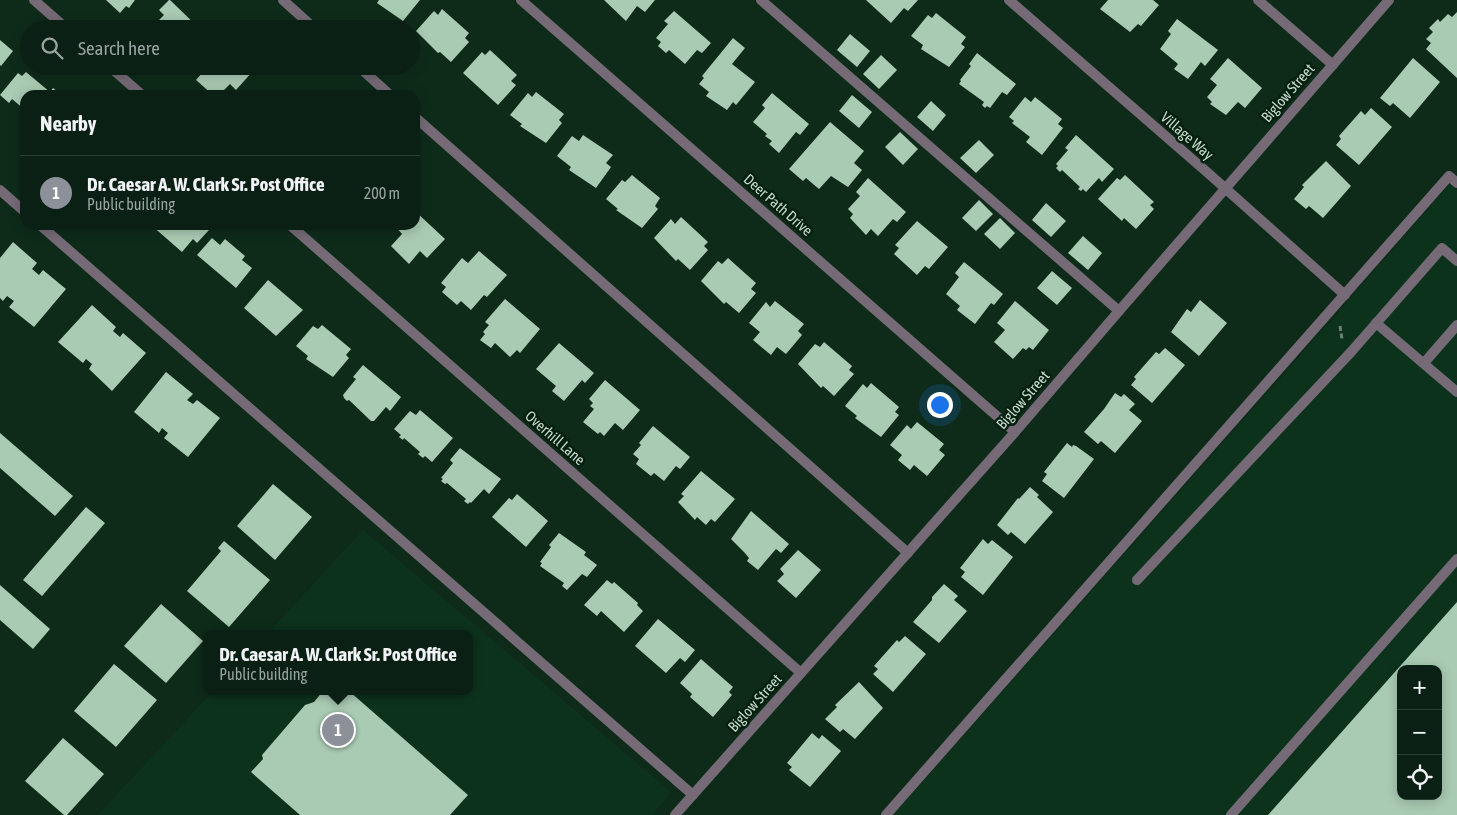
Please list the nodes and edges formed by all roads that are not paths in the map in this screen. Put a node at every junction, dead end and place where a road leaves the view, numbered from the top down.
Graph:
1 (34, 0) edge
2 (283, 0) edge
3 (520, 0) edge
4 (762, 0) edge
5 (1009, 0) edge
6 (1258, 0) edge
7 (1389, 0) edge
8 (57, 20) edge
9 (305, 20) edge
10 (1333, 65) junction
11 (120, 75) edge
12 (368, 75) edge
13 (136, 90) edge
14 (384, 90) edge
15 (420, 121) edge
16 (1457, 183) edge
17 (1225, 189) junction
18 (0, 190) edge
19 (20, 208) edge
20 (46, 230) edge
21 (296, 230) edge
22 (1457, 261) edge
23 (1345, 295) junction
24 (1119, 311) junction
25 (1376, 323) junction
26 (1457, 325) edge
27 (1424, 363) junction
28 (1457, 392) edge
29 (1015, 432) junction
30 (908, 553) junction
31 (1457, 559) edge
32 (1137, 580) dead end
33 (801, 674) junction
34 (693, 795) junction
35 (675, 815) edge
36 (886, 815) edge
37 (1231, 815) edge

1 - 8 street
2 - 9 street
3 - 29 street, Deer Path Drive
4 - 24 street
5 - 17 street, Village Way
6 - 10 street
7 - 10 street, Biglow Street
10 - 17 street, Biglow Street
11 - 13 street
12 - 14 street
15 - 30 street
16 - 23 street
17 - 23 street, Village Way
17 - 24 street, Biglow Street
18 - 19 street
20 - 34 street
21 - 33 street, Overhill Lane
22 - 25 street
23 - 36 street
24 - 29 street, Biglow Street
25 - 27 street
25 - 32 street
26 - 27 street
27 - 28 street
29 - 30 street, Biglow Street
30 - 33 street, Biglow Street
31 - 37 street
33 - 34 street, Biglow Street
34 - 35 street, Biglow Street

